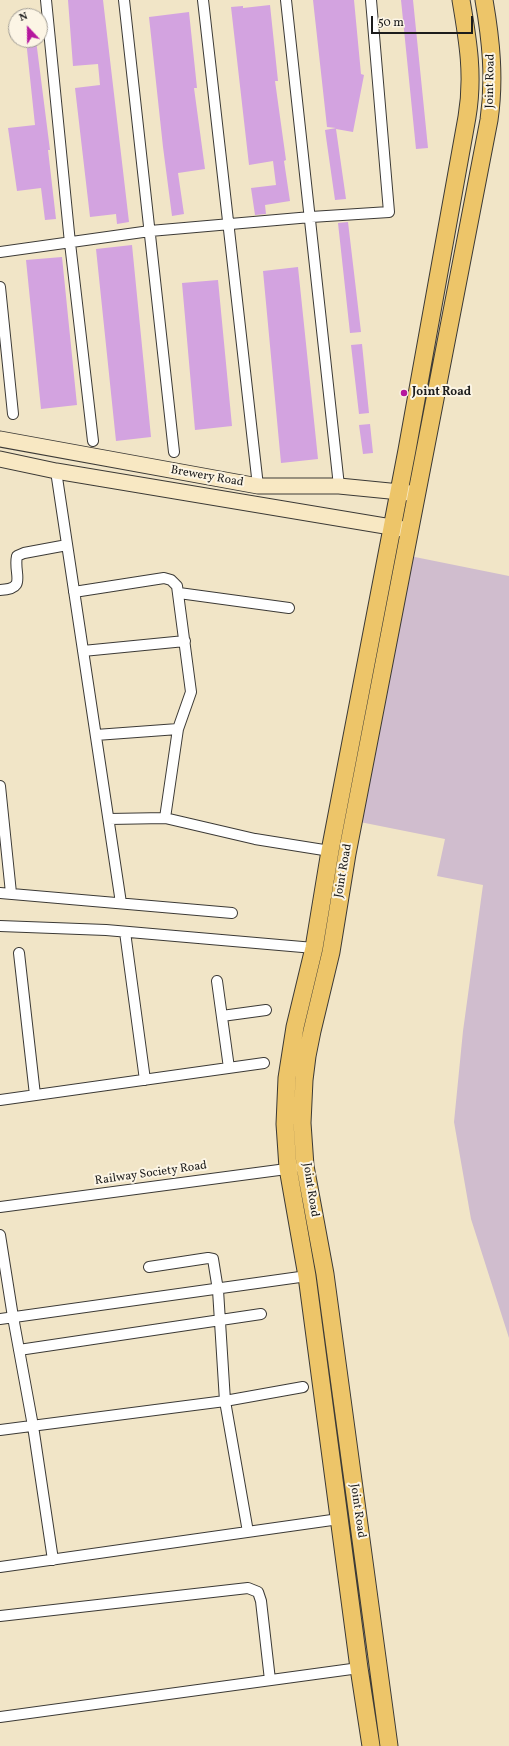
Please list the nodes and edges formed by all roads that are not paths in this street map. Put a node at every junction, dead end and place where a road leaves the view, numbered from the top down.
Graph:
1 (46, 0) edge
2 (124, 0) edge
3 (203, 0) edge
4 (286, 0) edge
5 (371, 0) edge
6 (461, 0) edge
7 (484, 0) edge
8 (311, 217) junction
9 (230, 225) junction
10 (150, 232) junction
11 (70, 243) junction
12 (0, 252) edge
13 (0, 287) edge
14 (14, 414) dead end
15 (0, 439) edge
16 (93, 441) dead end
17 (174, 452) dead end
18 (0, 458) edge
19 (56, 471) junction
20 (258, 486) junction
21 (339, 486) junction
22 (399, 491) junction
23 (416, 494) junction
24 (393, 527) junction
25 (410, 530) junction
26 (67, 545) junction
27 (0, 590) edge
28 (74, 592) junction
29 (179, 592) junction
30 (289, 608) dead end
31 (185, 640) junction
32 (83, 651) junction
33 (178, 729) junction
34 (96, 735) junction
35 (0, 786) edge
36 (165, 818) junction
37 (109, 819) junction
38 (330, 851) junction
39 (0, 893) edge
40 (11, 893) junction
41 (122, 903) junction
42 (232, 913) dead end
43 (0, 926) edge
44 (125, 932) junction
45 (314, 948) junction
46 (19, 953) dead end
47 (217, 981) dead end
48 (266, 1010) dead end
49 (222, 1016) junction
50 (264, 1063) dead end
51 (229, 1068) junction
52 (145, 1080) junction
53 (35, 1095) junction
54 (0, 1100) edge
55 (305, 1166) junction
56 (288, 1168) junction
57 (0, 1207) edge
58 (0, 1235) edge
59 (149, 1267) dead end
60 (308, 1276) junction
61 (218, 1290) junction
62 (261, 1314) dead end
63 (13, 1317) junction
64 (0, 1319) edge
65 (220, 1320) junction
66 (19, 1350) junction
67 (303, 1387) dead end
68 (225, 1401) junction
69 (33, 1426) junction
70 (0, 1430) edge
71 (340, 1519) junction
72 (248, 1532) junction
73 (53, 1560) junction
74 (0, 1567) edge
75 (0, 1616) edge
76 (360, 1674) junction
77 (270, 1680) junction
78 (0, 1717) edge
79 (371, 1746) edge
80 (389, 1746) edge

1 - 11 street
2 - 10 street
3 - 9 street
4 - 8 street
5 - 8 street
6 - 22 main road, Joint Road
7 - 23 main road, Joint Road
8 - 9 street
8 - 21 street
9 - 10 street
9 - 20 street
10 - 11 street
10 - 17 street
11 - 12 street
11 - 16 street
13 - 14 street
15 - 20 main road, Brewery Road
18 - 19 main road, Brewery Road
19 - 24 main road, Brewery Road
19 - 26 street
20 - 21 main road, Brewery Road
21 - 22 main road, Brewery Road
22 - 23 main road, Brewery Road
22 - 24 main road, Joint Road
23 - 25 main road, Joint Road
24 - 25 main road, Brewery Road
24 - 38 main road, Joint Road
25 - 55 main road, Joint Road
26 - 27 street
26 - 28 street
28 - 29 street
28 - 32 street
29 - 30 street
29 - 31 street
31 - 32 street
31 - 33 street
32 - 34 street
33 - 34 street
33 - 36 street
34 - 37 street
35 - 40 street
36 - 37 street
36 - 38 street
37 - 41 street
38 - 45 main road, Joint Road
39 - 40 street
40 - 41 street
41 - 42 street
43 - 44 street
44 - 45 street
44 - 52 street
45 - 56 main road, Joint Road
46 - 53 street
47 - 49 street
48 - 49 street
49 - 51 street
50 - 51 street
51 - 52 street
52 - 53 street
53 - 54 street
55 - 56 street, Railway Society Road
55 - 80 main road, Joint Road
56 - 57 street, Railway Society Road
56 - 60 main road, Joint Road
58 - 63 street
59 - 61 street
60 - 61 street
60 - 71 main road, Joint Road
61 - 63 street
61 - 65 street
62 - 65 street
63 - 64 street
63 - 66 street
65 - 66 street
65 - 68 street
66 - 69 street
67 - 68 street
68 - 69 street
68 - 72 street
69 - 70 street
69 - 73 street
71 - 72 street
71 - 76 main road, Joint Road
72 - 73 street
73 - 74 street
75 - 77 street
76 - 77 street
76 - 79 main road, Joint Road
77 - 78 street

